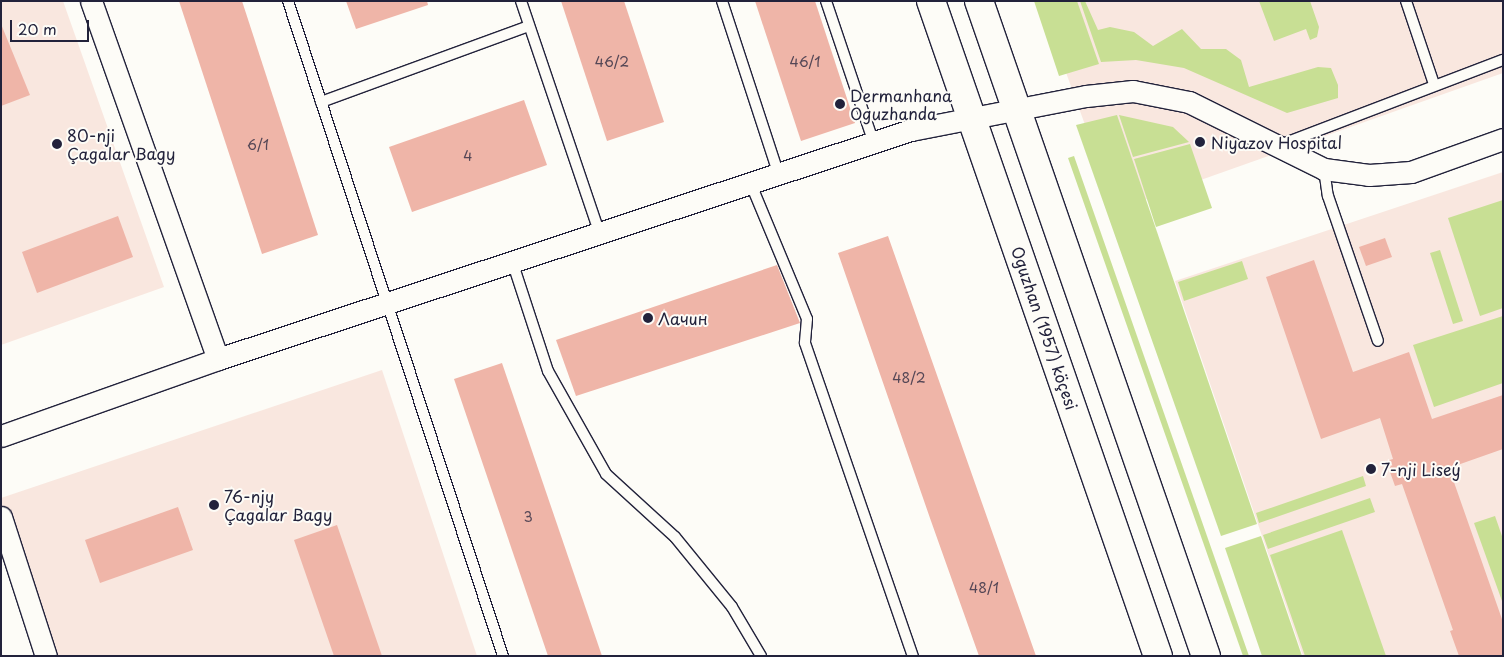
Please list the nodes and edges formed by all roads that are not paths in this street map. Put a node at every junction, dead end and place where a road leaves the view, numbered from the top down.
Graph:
1 (91, 1) edge
2 (288, 1) edge
3 (521, 1) edge
4 (722, 1) edge
5 (826, 1) edge
6 (931, 1) edge
7 (979, 1) edge
8 (1406, 1) edge
9 (529, 26) junction
10 (1503, 60) edge
11 (1434, 84) junction
12 (321, 102) junction
13 (1017, 110) junction
14 (972, 119) junction
15 (1503, 139) edge
16 (873, 141) junction
17 (1276, 146) junction
18 (1324, 169) junction
19 (778, 172) junction
20 (750, 182) junction
21 (599, 232) junction
22 (512, 261) junction
23 (387, 303) junction
24 (1378, 341) dead end
25 (218, 359) junction
26 (1, 436) edge
27 (1, 517) edge
28 (46, 656) edge
29 (503, 656) edge
30 (761, 656) edge
31 (913, 656) edge
32 (1158, 656) edge
33 (1206, 656) edge

1 - 25 street
2 - 12 lane
3 - 9 lane
4 - 19 lane
5 - 16 lane
6 - 14 main road, Oguzhan (1957) köçesi
7 - 13 main road
8 - 11 lane
9 - 12 lane
9 - 21 lane
10 - 11 lane
11 - 17 lane
12 - 23 lane
13 - 14 street
13 - 17 street
13 - 33 main road
14 - 16 street
14 - 32 main road, Oguzhan (1957) köçesi
15 - 18 street
16 - 19 street
17 - 18 street
18 - 24 lane
19 - 20 street
20 - 21 street
20 - 31 lane
21 - 22 street
22 - 23 street
22 - 30 lane
23 - 25 street
23 - 29 lane
25 - 26 street
27 - 28 street

